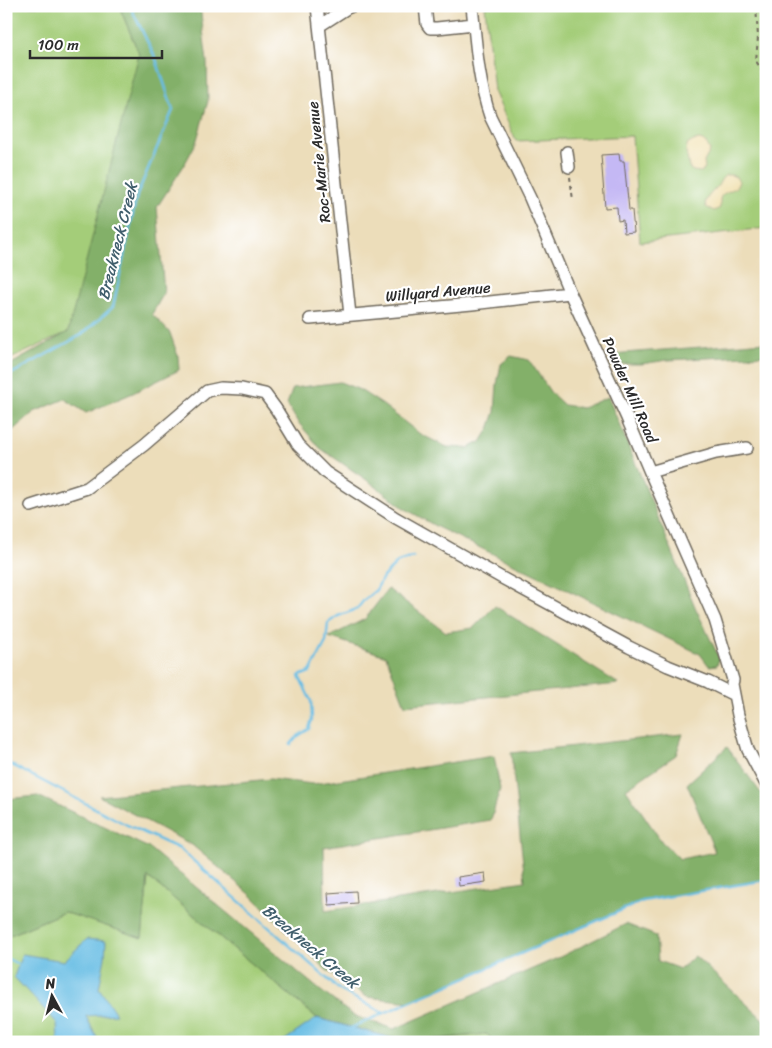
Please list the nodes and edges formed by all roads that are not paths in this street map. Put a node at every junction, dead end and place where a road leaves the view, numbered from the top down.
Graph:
1 (317, 6) edge
2 (352, 6) edge
3 (425, 6) edge
4 (472, 6) edge
5 (474, 24) junction
6 (320, 26) junction
7 (567, 152) dead end
8 (569, 167) road end
9 (570, 293) junction
10 (350, 315) junction
11 (310, 319) dead end
12 (747, 448) dead end
13 (650, 472) junction
14 (30, 506) dead end
15 (734, 695) junction
16 (766, 784) edge

1 - 6 street, Roc-Marie Avenue
2 - 6 street
3 - 5 street
4 - 5 street, Powder Mill Road
5 - 9 street, Powder Mill Road
6 - 10 street, Roc-Marie Avenue
7 - 8 street
9 - 10 street, Willyard Avenue
9 - 13 street, Powder Mill Road
10 - 11 street, Willyard Avenue
12 - 13 street
13 - 15 street, Powder Mill Road
14 - 15 street
15 - 16 street, Powder Mill Road

